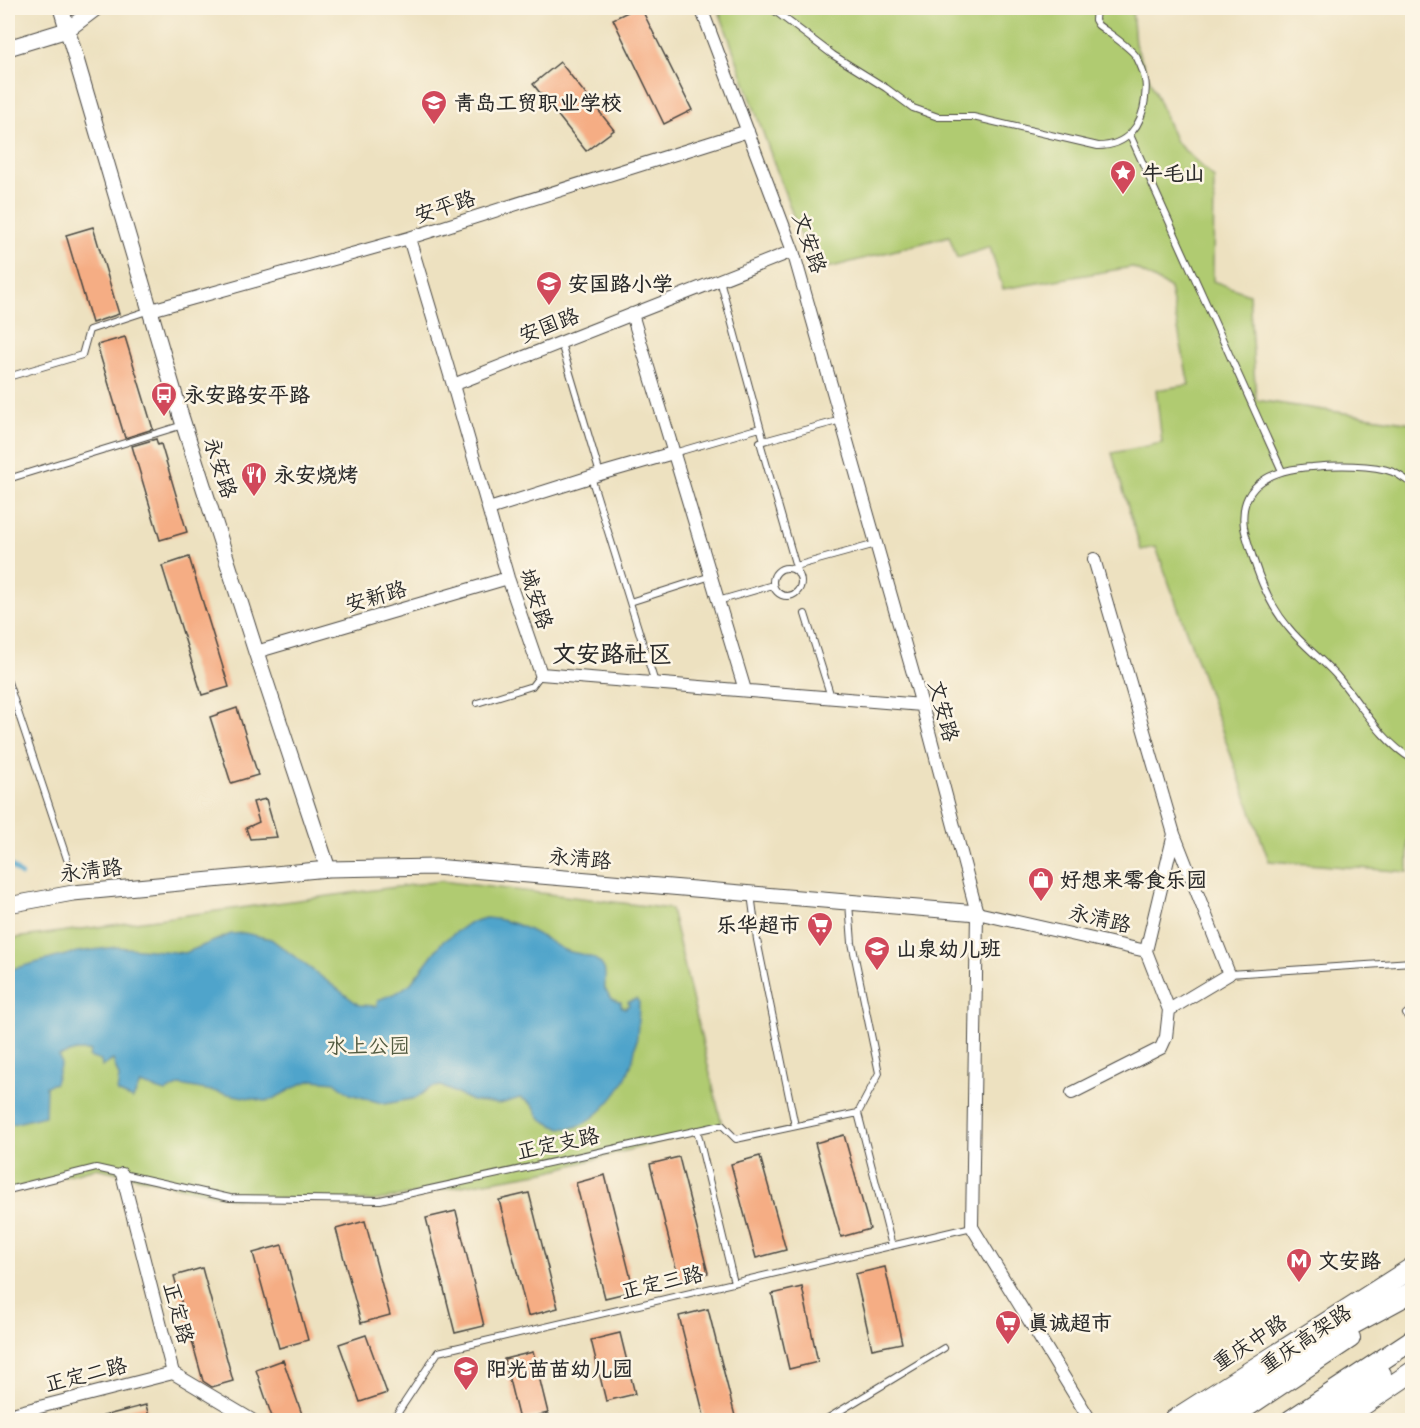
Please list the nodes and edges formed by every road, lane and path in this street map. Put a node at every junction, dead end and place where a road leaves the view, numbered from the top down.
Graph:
1 (61, 8) edge
2 (96, 8) edge
3 (701, 8) edge
4 (771, 8) edge
5 (1096, 8) edge
6 (67, 30) junction
7 (8, 48) edge
8 (748, 131) junction
9 (1131, 135) junction
10 (409, 238) junction
11 (793, 251) junction
12 (720, 280) junction
13 (151, 310) junction
14 (632, 314) junction
15 (561, 342) junction
16 (8, 377) edge
17 (453, 384) junction
18 (841, 420) junction
19 (184, 425) junction
20 (760, 428) junction
21 (764, 441) junction
22 (674, 453) junction
23 (1282, 471) junction
24 (595, 476) junction
25 (8, 479) edge
26 (1413, 484) edge
27 (489, 509) junction
28 (876, 544) junction
29 (1095, 559) dead end
30 (796, 566) junction
31 (798, 574) junction
32 (711, 576) junction
33 (508, 578) junction
34 (773, 585) junction
35 (718, 601) junction
36 (630, 602) junction
37 (805, 614) dead end
38 (256, 652) junction
39 (541, 674) junction
40 (8, 682) edge
41 (655, 683) junction
42 (745, 690) junction
43 (831, 697) junction
44 (477, 703) dead end
45 (922, 705) junction
46 (1413, 759) edge
47 (1174, 834) junction
48 (67, 859) dead end
49 (328, 869) junction
50 (751, 894) junction
51 (849, 902) junction
52 (8, 905) edge
53 (977, 913) junction
54 (1146, 951) junction
55 (1413, 962) edge
56 (1229, 974) junction
57 (1168, 1010) junction
58 (1413, 1010) edge
59 (1413, 1024) edge
60 (1072, 1093) dead end
61 (858, 1113) junction
62 (795, 1126) junction
63 (697, 1130) junction
64 (122, 1174) junction
65 (8, 1190) edge
66 (972, 1227) junction
67 (892, 1246) junction
68 (1413, 1268) edge
69 (734, 1283) junction
70 (1413, 1292) edge
71 (1413, 1297) edge
72 (1413, 1340) edge
73 (944, 1348) dead end
74 (1413, 1348) edge
75 (1413, 1372) edge
76 (174, 1373) junction
77 (8, 1415) edge
78 (252, 1420) edge
79 (393, 1420) edge
80 (825, 1420) edge
81 (1090, 1420) edge
82 (1174, 1420) edge
83 (1195, 1420) edge
84 (1227, 1420) edge
85 (1291, 1420) edge
86 (1318, 1420) edge
87 (1341, 1420) edge

1 - 6 street, 永安路
2 - 6 street
3 - 8 street, 文安路
4 - 9 lane
5 - 9 lane
6 - 7 street
6 - 13 street, 永安路
8 - 10 street, 安平路
8 - 11 street, 文安路
9 - 23 lane
10 - 13 street, 安平路
10 - 17 street, 城安路
11 - 12 street, 安国路
11 - 18 street, 文安路
12 - 14 street, 安国路
12 - 20 lane
13 - 16 lane
13 - 19 street, 永安路
14 - 15 street, 安国路
14 - 22 street
15 - 17 street, 安国路
15 - 24 lane
17 - 27 street, 城安路
18 - 21 lane
18 - 28 street, 文安路
19 - 25 lane
19 - 38 street, 永安路
20 - 21 lane
20 - 22 lane
21 - 30 lane
22 - 24 street
22 - 32 street
23 - 26 lane
23 - 46 lane
24 - 27 street
24 - 36 lane
27 - 33 street, 城安路
28 - 30 lane
28 - 45 street, 文安路
29 - 47 street
30 - 31 lane
31 - 34 lane
31 - 34 lane
32 - 35 street
32 - 36 lane
33 - 38 street, 安新路
33 - 39 street, 城安路
34 - 35 lane
35 - 42 street
36 - 41 lane
37 - 43 lane
38 - 49 street, 永安路
39 - 41 street
39 - 44 lane
40 - 48 lane
41 - 42 street
42 - 43 street
43 - 45 street
45 - 53 street, 文安路
47 - 54 street
47 - 56 street
49 - 50 street, 永清路
49 - 52 street, 永清路
50 - 51 street, 永清路
50 - 62 lane
51 - 53 street, 永清路
51 - 61 lane
53 - 54 street, 永清路
53 - 66 street, 文安路
54 - 57 street
55 - 56 lane
56 - 57 street
57 - 60 street
58 - 59 lane
61 - 62 lane, 正定支路
61 - 67 lane
62 - 63 lane, 正定支路
63 - 64 lane, 正定支路
63 - 69 lane
64 - 65 lane, 正定支路
64 - 76 street, 正定路
66 - 67 lane, 正定三路
66 - 81 street
67 - 69 lane, 正定三路
68 - 82 main road, 重庆中路
69 - 79 lane, 正定三路
70 - 83 main road
71 - 84 main road, 重庆高架路
72 - 85 main road
73 - 80 lane
74 - 86 main road
75 - 87 main road
76 - 77 street, 正定二路
76 - 78 street, 正定路

